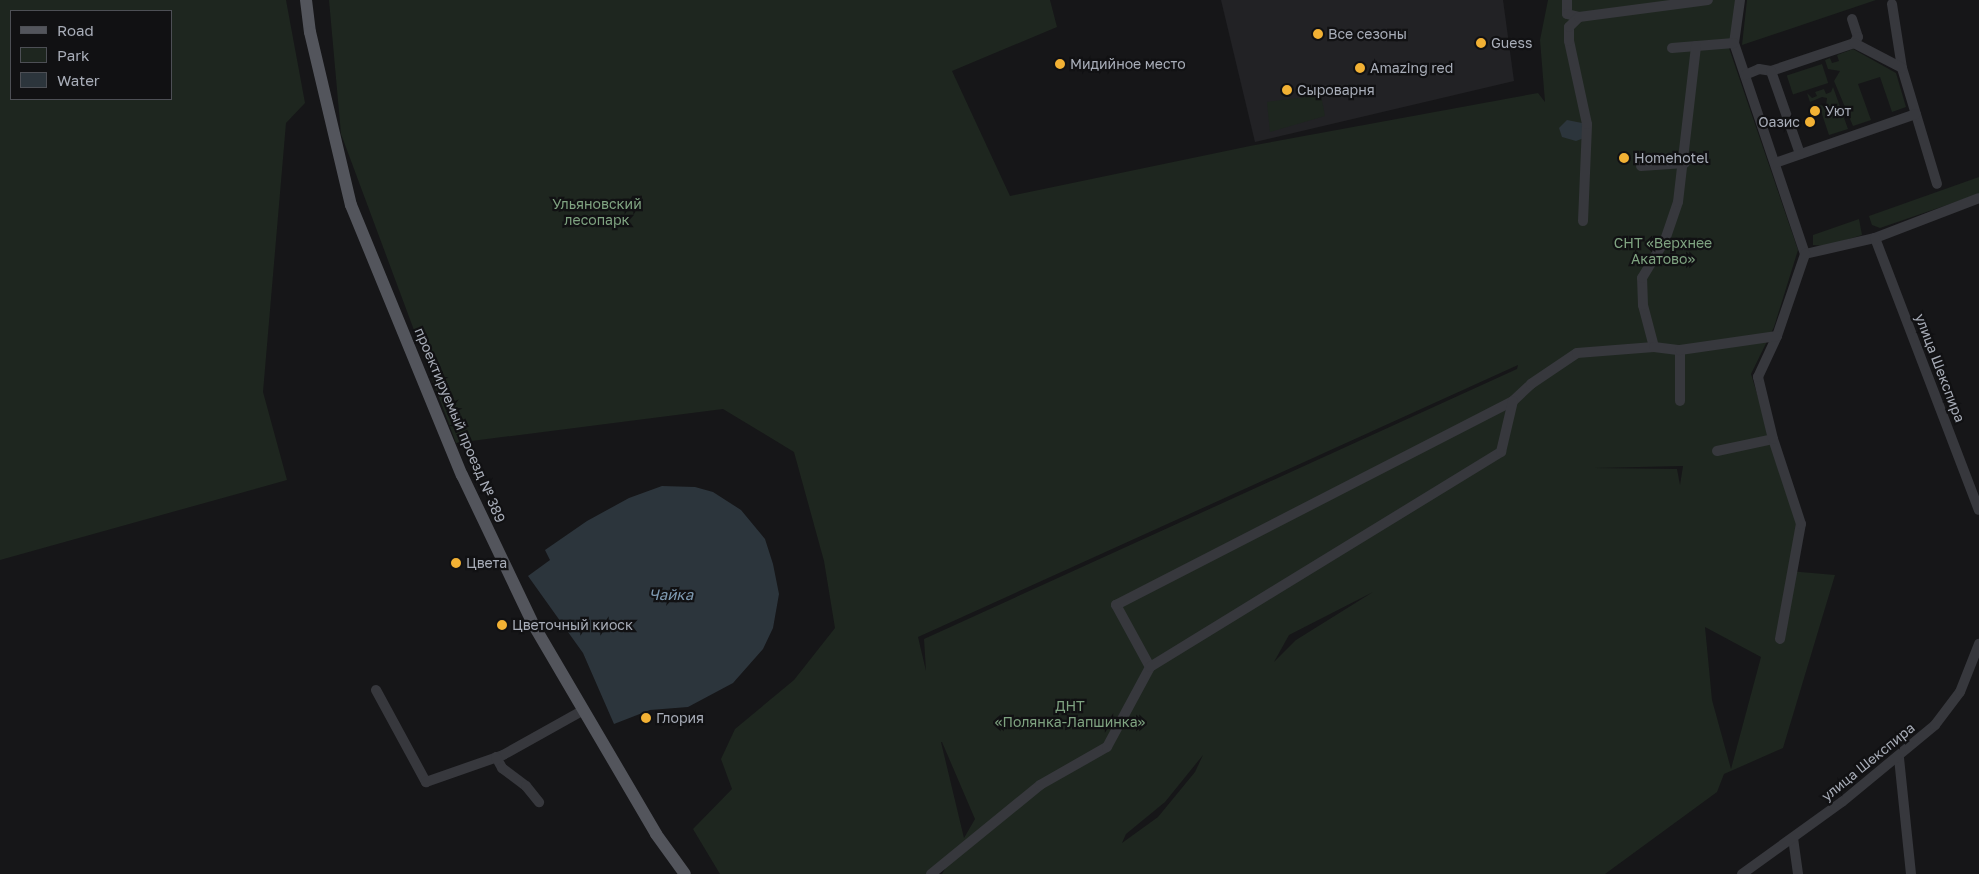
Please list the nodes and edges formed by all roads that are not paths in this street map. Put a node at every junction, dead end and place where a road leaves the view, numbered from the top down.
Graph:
1 (306, 0) edge
2 (1567, 0) edge
3 (1708, 0) edge
4 (1740, 0) edge
5 (1892, 4) dead end
6 (1578, 17) junction
7 (1852, 19) dead end
8 (1734, 43) junction
9 (1854, 43) junction
10 (1696, 46) junction
11 (1672, 48) dead end
12 (1902, 68) junction
13 (1771, 71) junction
14 (1745, 75) junction
15 (1916, 114) junction
16 (1800, 154) junction
17 (1685, 163) junction
18 (1774, 163) junction
19 (1641, 166) dead end
20 (1937, 184) dead end
21 (1979, 198) edge
22 (1583, 221) dead end
23 (1875, 238) junction
24 (1805, 254) junction
25 (1777, 336) junction
26 (1654, 348) junction
27 (1680, 350) junction
28 (1513, 401) junction
29 (1680, 401) dead end
30 (1772, 438) junction
31 (1717, 452) dead end
32 (1979, 510) edge
33 (1780, 639) dead end
34 (1979, 644) edge
35 (1150, 666) junction
36 (376, 690) dead end
37 (582, 711) junction
38 (496, 757) junction
39 (1899, 758) junction
40 (539, 802) dead end
41 (656, 834) junction
42 (1793, 838) junction
43 (674, 874) edge
44 (685, 874) edge
45 (931, 874) edge
46 (1742, 874) edge
47 (1798, 874) edge
48 (1911, 874) edge

1 - 37 main road, проектируемый проезд № 389
2 - 6 street
3 - 6 street
4 - 8 street
5 - 12 street
6 - 22 street
7 - 9 street
8 - 10 street
8 - 14 street
9 - 12 street
9 - 13 street
10 - 11 street
10 - 17 street
12 - 15 street
13 - 14 street
13 - 16 street
14 - 18 street
15 - 16 street
15 - 20 street
16 - 18 street
17 - 19 street
17 - 26 street
18 - 24 street
21 - 23 street
23 - 24 street
23 - 32 street, улица Шекспира
24 - 25 street
25 - 27 street
25 - 30 street
26 - 27 street
26 - 28 street
27 - 29 street
28 - 35 street
28 - 35 street
30 - 31 street
30 - 33 street
34 - 39 street, улица Шекспира
35 - 45 street
36 - 38 street
37 - 38 street
37 - 41 main road, проектируемый проезд № 389
38 - 40 street
39 - 42 street, улица Шекспира
39 - 48 street
41 - 43 main road, проектируемый проезд № 389
41 - 44 main road, проектируемый проезд № 389
42 - 46 street, улица Шекспира
42 - 47 street

